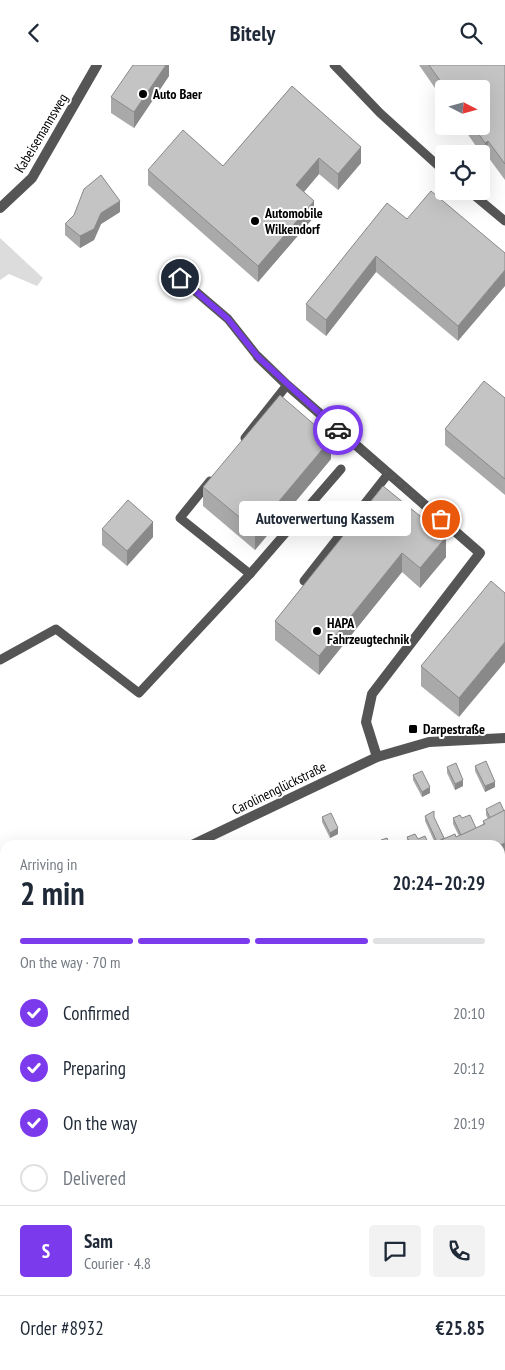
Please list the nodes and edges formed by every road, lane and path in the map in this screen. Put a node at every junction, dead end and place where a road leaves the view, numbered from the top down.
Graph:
1 (98, 65) edge
2 (334, 65) edge
3 (435, 163) edge
4 (479, 200) edge
5 (0, 208) edge
6 (505, 221) edge
7 (180, 278) dead end
8 (258, 357) joint
9 (287, 385) junction
10 (239, 444) edge
11 (341, 469) dead end
12 (216, 474) edge
13 (388, 474) junction
14 (250, 574) junction
15 (304, 581) edge
16 (0, 660) edge
17 (505, 738) edge
18 (377, 757) junction
19 (203, 840) edge

1 - 5 street, Kabeisemannsweg
2 - 3 lane
4 - 6 lane
7 - 8 lane
8 - 9 street
9 - 10 lane
9 - 13 street
11 - 14 lane
12 - 14 lane
13 - 15 lane
13 - 18 street
14 - 16 lane
17 - 18 street, Carolinenglückstraße
18 - 19 street, Carolinenglückstraße

